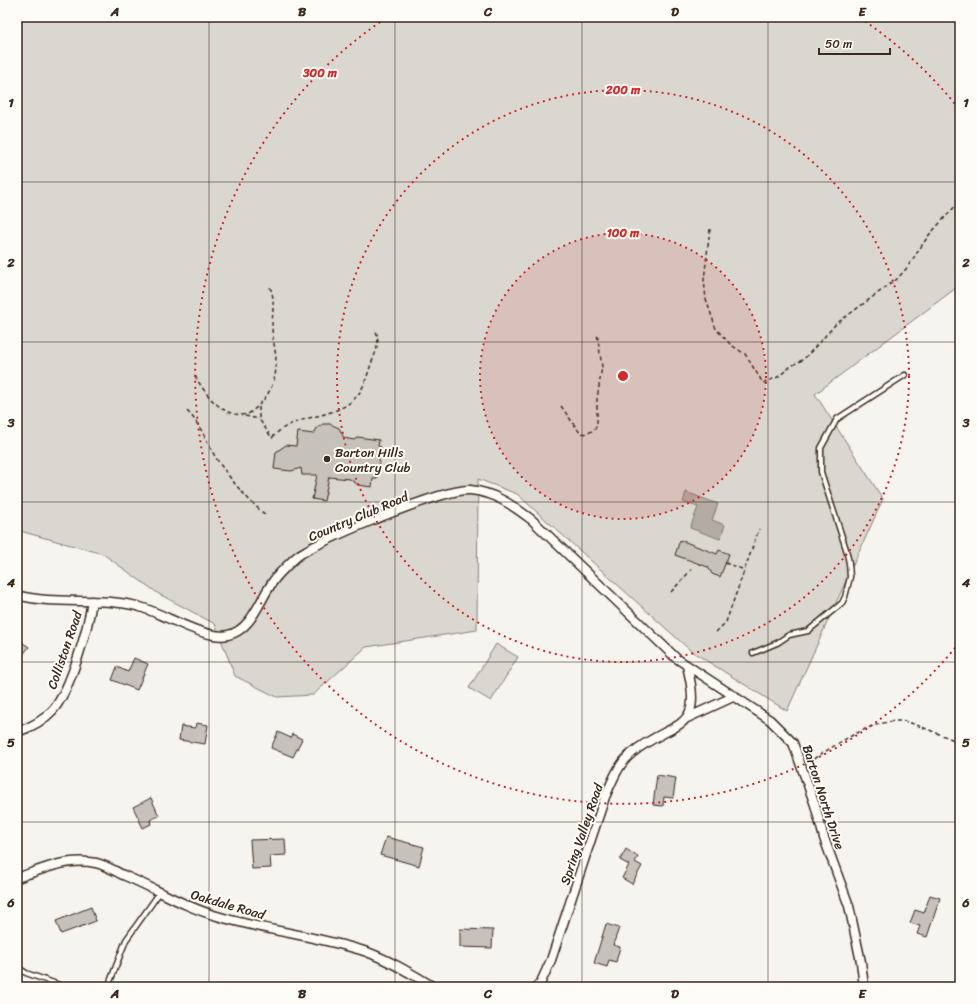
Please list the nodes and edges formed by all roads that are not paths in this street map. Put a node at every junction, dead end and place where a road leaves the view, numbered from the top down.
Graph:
1 (905, 375) dead end
2 (17, 595) edge
3 (92, 601) junction
4 (753, 653) dead end
5 (687, 666) junction
6 (735, 696) junction
7 (687, 718) junction
8 (17, 732) edge
9 (17, 878) edge
10 (160, 892) junction
11 (17, 967) edge
12 (66, 987) edge
13 (108, 987) edge
14 (434, 987) edge
15 (536, 987) edge
16 (864, 987) edge

1 - 4 lane
2 - 3 street, Country Club Road
3 - 5 street, Country Club Road
3 - 8 street, Colliston Road
5 - 6 street, Barton North Drive
5 - 7 street
6 - 7 street, Spring Valley Road
6 - 16 street, Barton North Drive
7 - 15 street, Spring Valley Road
9 - 10 street, Oakdale Road
10 - 13 lane
10 - 14 street, Oakdale Road
11 - 12 lane

